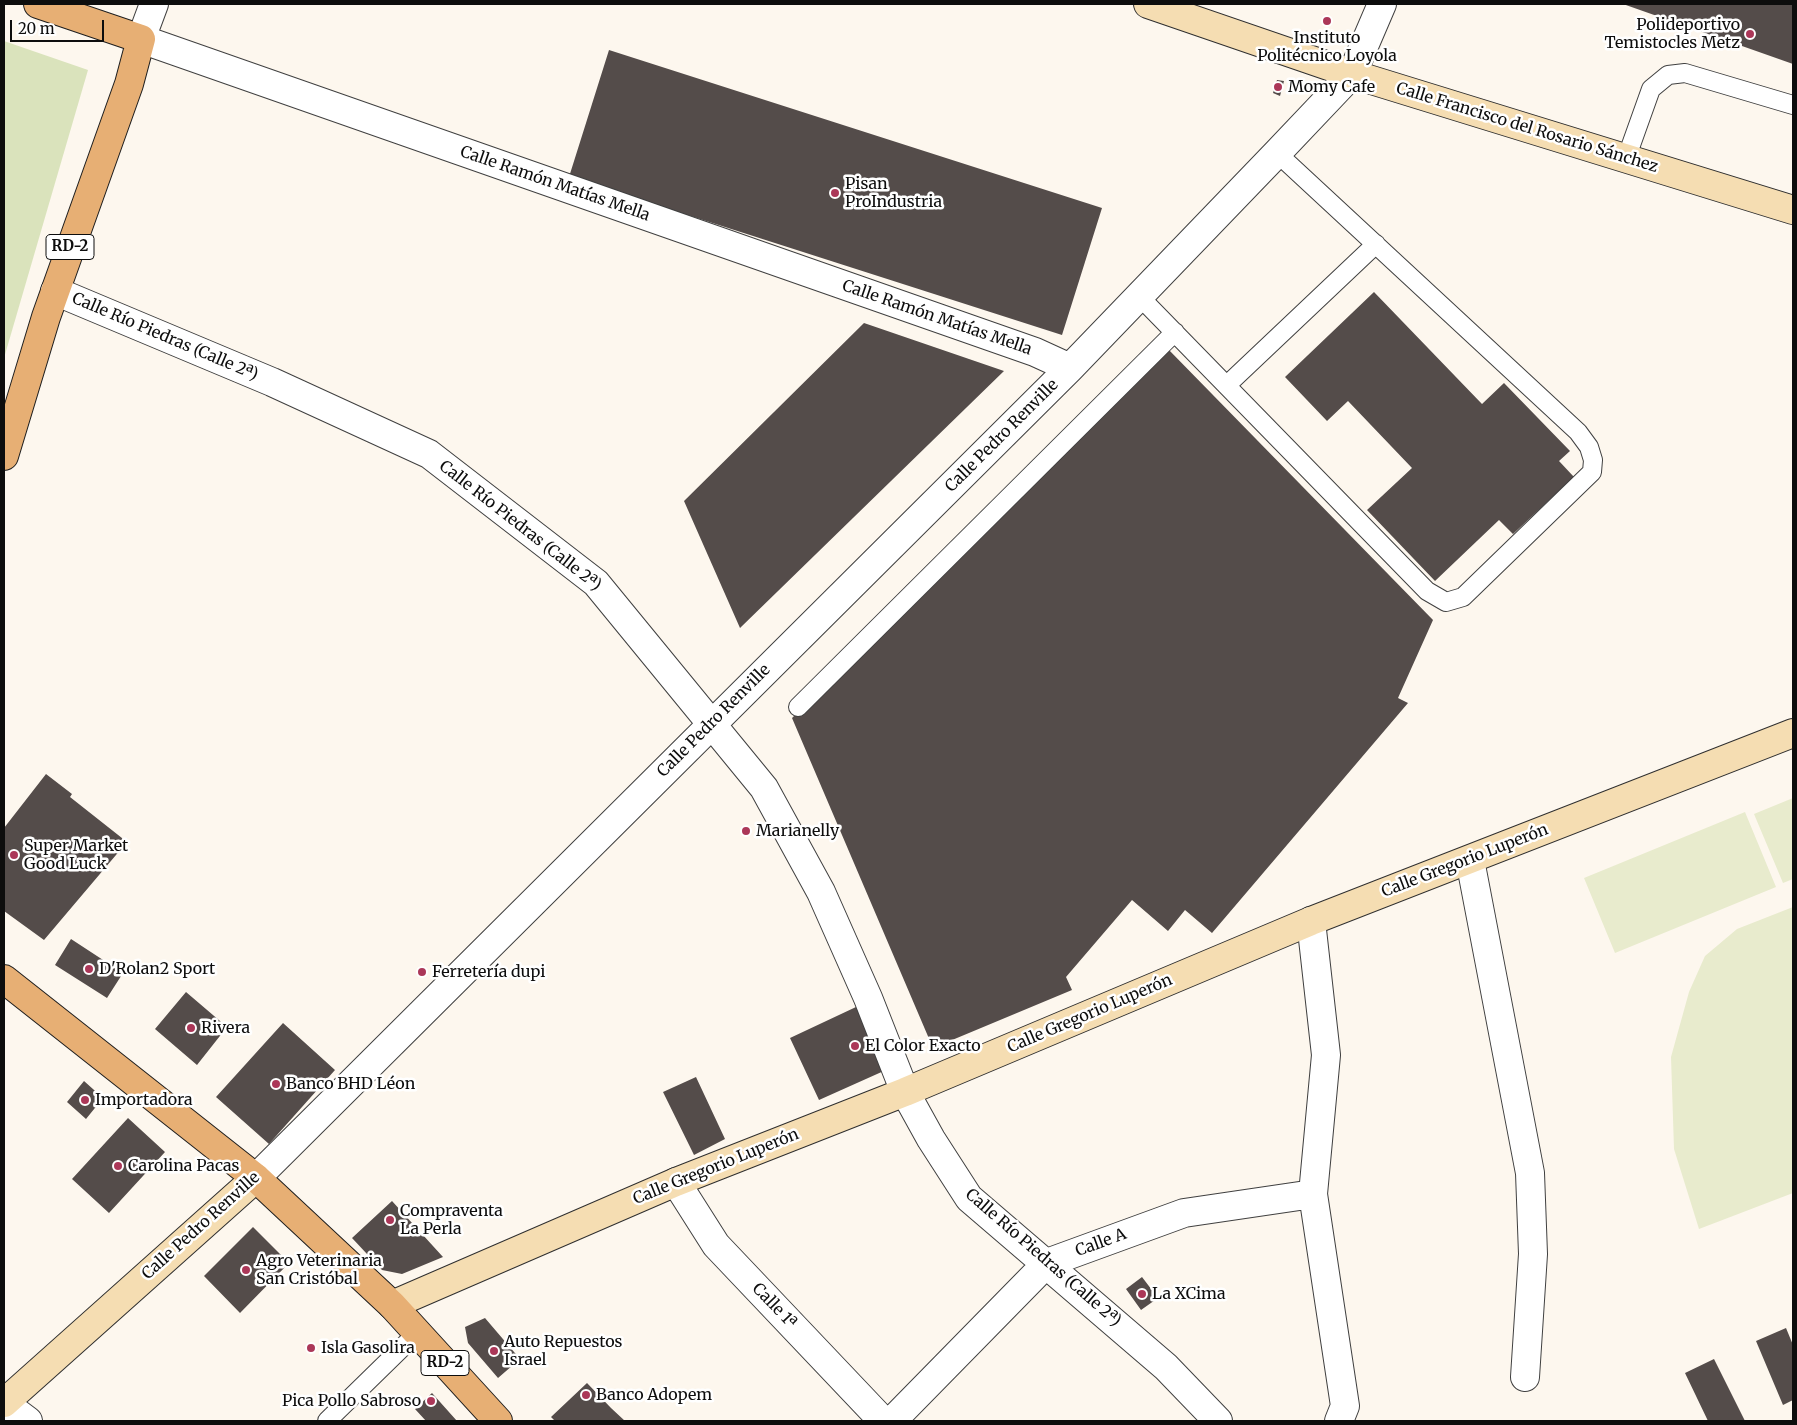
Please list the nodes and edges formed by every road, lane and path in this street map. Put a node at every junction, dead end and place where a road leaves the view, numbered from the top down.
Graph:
1 (38, 4) edge
2 (154, 4) edge
3 (1148, 4) edge
4 (1382, 4) edge
5 (141, 39) junction
6 (1352, 74) junction
7 (1793, 105) edge
8 (1277, 152) junction
9 (1626, 159) junction
10 (1793, 210) edge
11 (1376, 244) junction
12 (55, 291) junction
13 (1139, 296) junction
14 (1175, 332) junction
15 (1070, 368) junction
16 (1228, 385) junction
17 (4, 456) edge
18 (798, 707) dead end
19 (712, 723) junction
20 (1793, 733) edge
21 (1470, 860) junction
22 (1311, 921) junction
23 (4, 979) edge
24 (905, 1092) junction
25 (256, 1178) junction
26 (676, 1182) junction
27 (1313, 1194) junction
28 (1048, 1263) junction
29 (392, 1305) junction
30 (417, 1333) junction
31 (1525, 1377) dead end
32 (4, 1403) edge
33 (28, 1421) edge
34 (326, 1421) edge
35 (498, 1421) edge
36 (883, 1421) edge
37 (892, 1421) edge
38 (1218, 1421) edge
39 (1339, 1421) edge

1 - 5 main road, Calle Ramón Matías Mella
2 - 5 street
3 - 6 street, Calle Francisco del Rosario Sánchez
4 - 6 street, Calle Pedro Renville
5 - 12 main road, RD-2
5 - 15 street, Calle Ramón Matías Mella
6 - 8 street, Calle Pedro Renville
6 - 9 street, Calle Francisco del Rosario Sánchez
7 - 9 lane
8 - 11 lane
8 - 13 street, Calle Pedro Renville
9 - 10 street, Calle Francisco del Rosario Sánchez
11 - 16 lane
11 - 16 lane
12 - 17 main road, RD-2
12 - 19 street, Calle Río Piedras (Calle 2ª)
13 - 14 lane
13 - 15 street, Calle Pedro Renville
14 - 16 lane
14 - 18 lane
15 - 19 street, Calle Pedro Renville
19 - 24 street, Calle Río Piedras (Calle 2ª)
19 - 25 street, Calle Pedro Renville
20 - 21 street, Calle Gregorio Luperón
21 - 22 street, Calle Gregorio Luperón
21 - 31 street
22 - 24 street, Calle Gregorio Luperón
22 - 27 street
23 - 25 main road, RD-2
24 - 26 street, Calle Gregorio Luperón
24 - 28 street, Calle Río Piedras (Calle 2ª)
25 - 29 main road, RD-2
25 - 32 street, Calle Pedro Renville
26 - 29 street, Calle Gregorio Luperón
26 - 36 street, Calle 1ª
27 - 28 street, Calle A
27 - 39 street
28 - 37 street, Calle A
28 - 38 street, Calle Río Piedras (Calle 2ª)
29 - 30 main road, RD-2
30 - 34 lane
30 - 35 main road, RD-2
32 - 33 street

